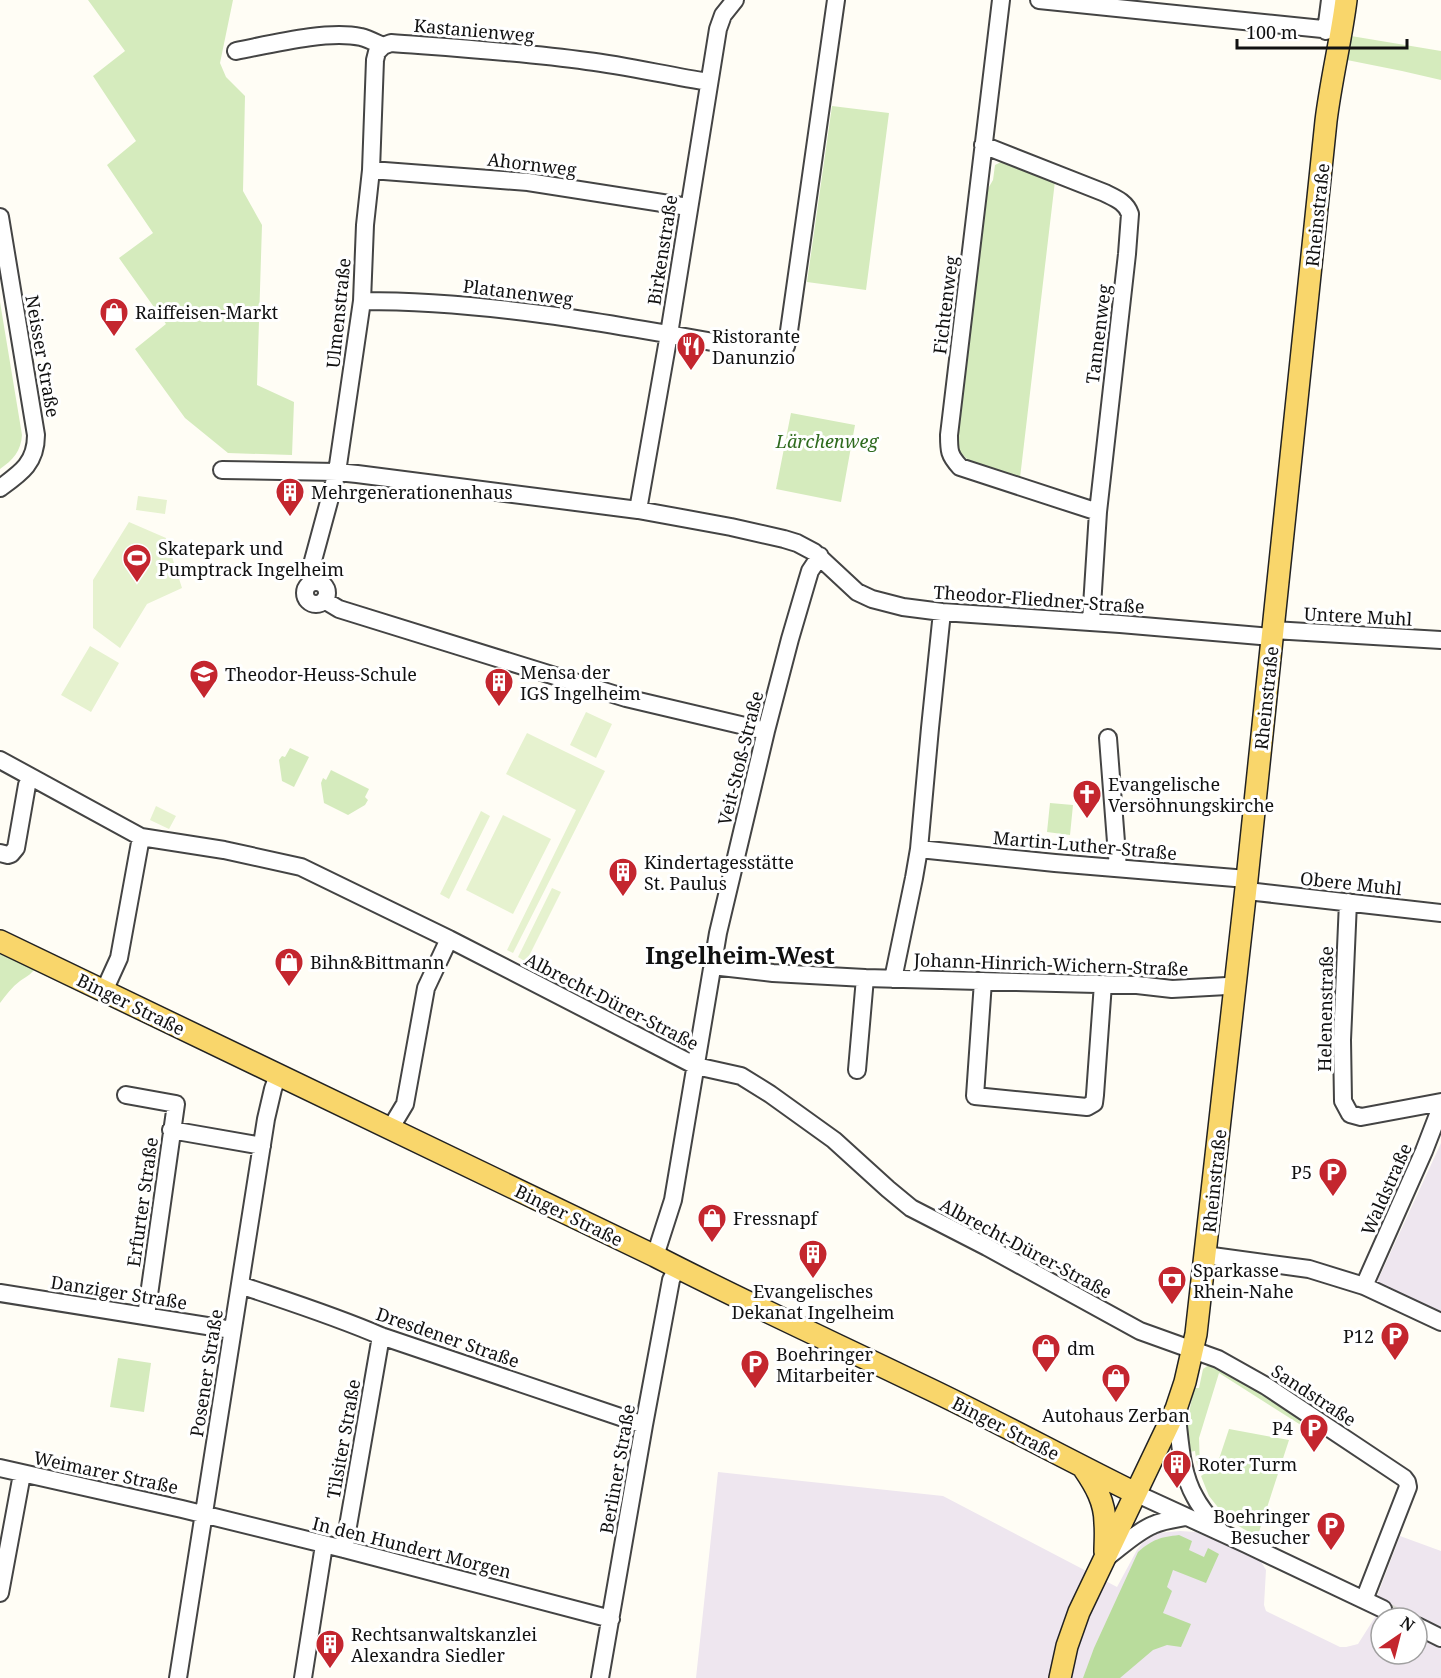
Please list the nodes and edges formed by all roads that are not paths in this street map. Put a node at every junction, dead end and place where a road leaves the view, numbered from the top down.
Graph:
1 (735, 0) edge
2 (836, 0) edge
3 (1001, 0) edge
4 (1039, 0) edge
5 (1330, 0) edge
6 (1346, 0) edge
7 (1334, 31) junction
8 (383, 46) junction
9 (236, 51) dead end
10 (709, 82) junction
11 (983, 145) junction
12 (371, 170) junction
13 (688, 207) junction
14 (0, 217) edge
15 (362, 301) junction
16 (669, 334) junction
17 (222, 470) dead end
18 (337, 472) junction
19 (0, 488) edge
20 (638, 510) junction
21 (1098, 512) junction
22 (820, 556) junction
23 (942, 612) junction
24 (1091, 622) junction
25 (1273, 633) junction
26 (1441, 640) edge
27 (766, 731) junction
28 (1108, 738) dead end
29 (0, 760) edge
30 (31, 777) junction
31 (141, 837) junction
32 (919, 849) junction
33 (0, 853) edge
34 (1118, 868) junction
35 (1251, 886) junction
36 (1348, 902) junction
37 (1441, 913) edge
38 (448, 939) junction
39 (0, 940) edge
40 (712, 966) junction
41 (865, 978) junction
42 (893, 979) junction
43 (983, 981) junction
44 (1103, 984) junction
45 (1235, 988) junction
46 (104, 991) junction
47 (696, 1066) junction
48 (857, 1070) dead end
49 (278, 1075) junction
50 (126, 1095) dead end
51 (1441, 1102) edge
52 (1441, 1107) edge
53 (390, 1129) junction
54 (171, 1130) junction
55 (262, 1146) junction
56 (1206, 1255) junction
57 (655, 1256) junction
58 (677, 1268) junction
59 (240, 1285) junction
60 (1364, 1286) junction
61 (0, 1293) edge
62 (146, 1316) junction
63 (1441, 1322) edge
64 (232, 1330) junction
65 (381, 1336) junction
66 (1193, 1350) junction
67 (1176, 1409) junction
68 (644, 1425) junction
69 (0, 1468) edge
70 (1083, 1468) junction
71 (22, 1474) junction
72 (1135, 1494) junction
73 (203, 1514) junction
74 (1186, 1517) junction
75 (1220, 1532) junction
76 (324, 1545) junction
77 (344, 1549) junction
78 (1105, 1558) junction
79 (0, 1590) edge
80 (1364, 1600) junction
81 (1372, 1606) tunnel mouth
82 (611, 1619) junction
83 (178, 1678) edge
84 (303, 1678) edge
85 (600, 1678) edge
86 (1060, 1678) edge

1 - 10 street, Birkenstraße
2 - 16 street
3 - 11 street, Fichtenweg
4 - 7 street
5 - 7 street, Rheinstraße
6 - 7 main road, Rheinstraße
7 - 25 main road, Rheinstraße
8 - 9 street, Kastanienweg
8 - 10 street, Kastanienweg
8 - 12 street, Ulmenstraße
10 - 13 street, Birkenstraße
11 - 21 street, Tannenweg
11 - 21 street, Fichtenweg
12 - 13 street, Ahornweg
12 - 15 street, Ulmenstraße
13 - 16 street, Birkenstraße
14 - 19 street, Neisser Straße
15 - 16 street, Platanenweg
15 - 18 street, Ulmenstraße
16 - 20 street, Birkenstraße
17 - 18 street, Theodor-Fliedner-Straße
18 - 20 street, Theodor-Fliedner-Straße
18 - 27 street, Ulmenstraße
20 - 22 street, Theodor-Fliedner-Straße
21 - 24 street, Tannenweg
22 - 23 street, Theodor-Fliedner-Straße
22 - 27 street, Veit-Stoß-Straße
23 - 24 street, Theodor-Fliedner-Straße
23 - 32 street
24 - 25 street, Theodor-Fliedner-Straße
25 - 26 street, Untere Muhl
25 - 35 main road, Rheinstraße
27 - 40 street, Veit-Stoß-Straße
28 - 34 street
29 - 30 street, Albrecht-Dürer-Straße
30 - 31 street, Albrecht-Dürer-Straße
30 - 33 street
31 - 38 street, Albrecht-Dürer-Straße
31 - 46 street
32 - 34 street, Martin-Luther-Straße
32 - 42 street
34 - 35 street, Martin-Luther-Straße
35 - 36 street, Obere Muhl
35 - 45 main road, Rheinstraße
36 - 37 street, Obere Muhl
36 - 51 street, Helenenstraße
38 - 47 street, Albrecht-Dürer-Straße
38 - 53 street
39 - 46 main road, Binger Straße
40 - 41 street, Johann-Hinrich-Wichern-Straße
40 - 47 street, Veit-Stoß-Straße
41 - 42 street, Johann-Hinrich-Wichern-Straße
41 - 48 street
42 - 43 street, Johann-Hinrich-Wichern-Straße
43 - 44 street, Johann-Hinrich-Wichern-Straße
43 - 44 street
44 - 45 street, Johann-Hinrich-Wichern-Straße
45 - 56 main road, Rheinstraße
46 - 49 main road, Binger Straße
47 - 57 street, Veit-Stoß-Straße
47 - 66 street, Albrecht-Dürer-Straße
49 - 53 main road, Binger Straße
49 - 55 street, Posener Straße
50 - 54 street, Erfurter Straße
52 - 60 street, Waldstraße
53 - 57 main road, Binger Straße
54 - 55 street, Erfurter Straße
54 - 62 street, Erfurter Straße
55 - 59 street, Posener Straße
56 - 60 street
56 - 66 main road, Rheinstraße
57 - 58 main road, Binger Straße
58 - 68 street, Berliner Straße
58 - 70 main road, Binger Straße
59 - 64 street, Posener Straße
59 - 65 street, Dresdener Straße
60 - 63 street
61 - 62 street, Danziger Straße
62 - 64 street, Danziger Straße
64 - 73 street, Posener Straße
65 - 68 street, Dresdener Straße
65 - 77 street, Tilsiter Straße
66 - 67 main road, Rheinstraße
66 - 80 street, Sandstraße
67 - 72 main road, Rheinstraße
67 - 75 street
68 - 82 street, Berliner Straße
69 - 71 street, Weimarer Straße
70 - 72 main road, Binger Straße
70 - 78 main road
71 - 73 street, Weimarer Straße
71 - 79 street
72 - 74 street, Binger Straße
72 - 78 main road
73 - 76 street, In den Hundert Morgen
73 - 83 street, Posener Straße
74 - 75 street, Binger Straße
74 - 78 street
75 - 80 street, Binger Straße
76 - 77 street, In den Hundert Morgen
76 - 84 street
77 - 82 street, In den Hundert Morgen
78 - 86 main road
80 - 81 street, Binger Straße
82 - 85 street, Berliner Straße

